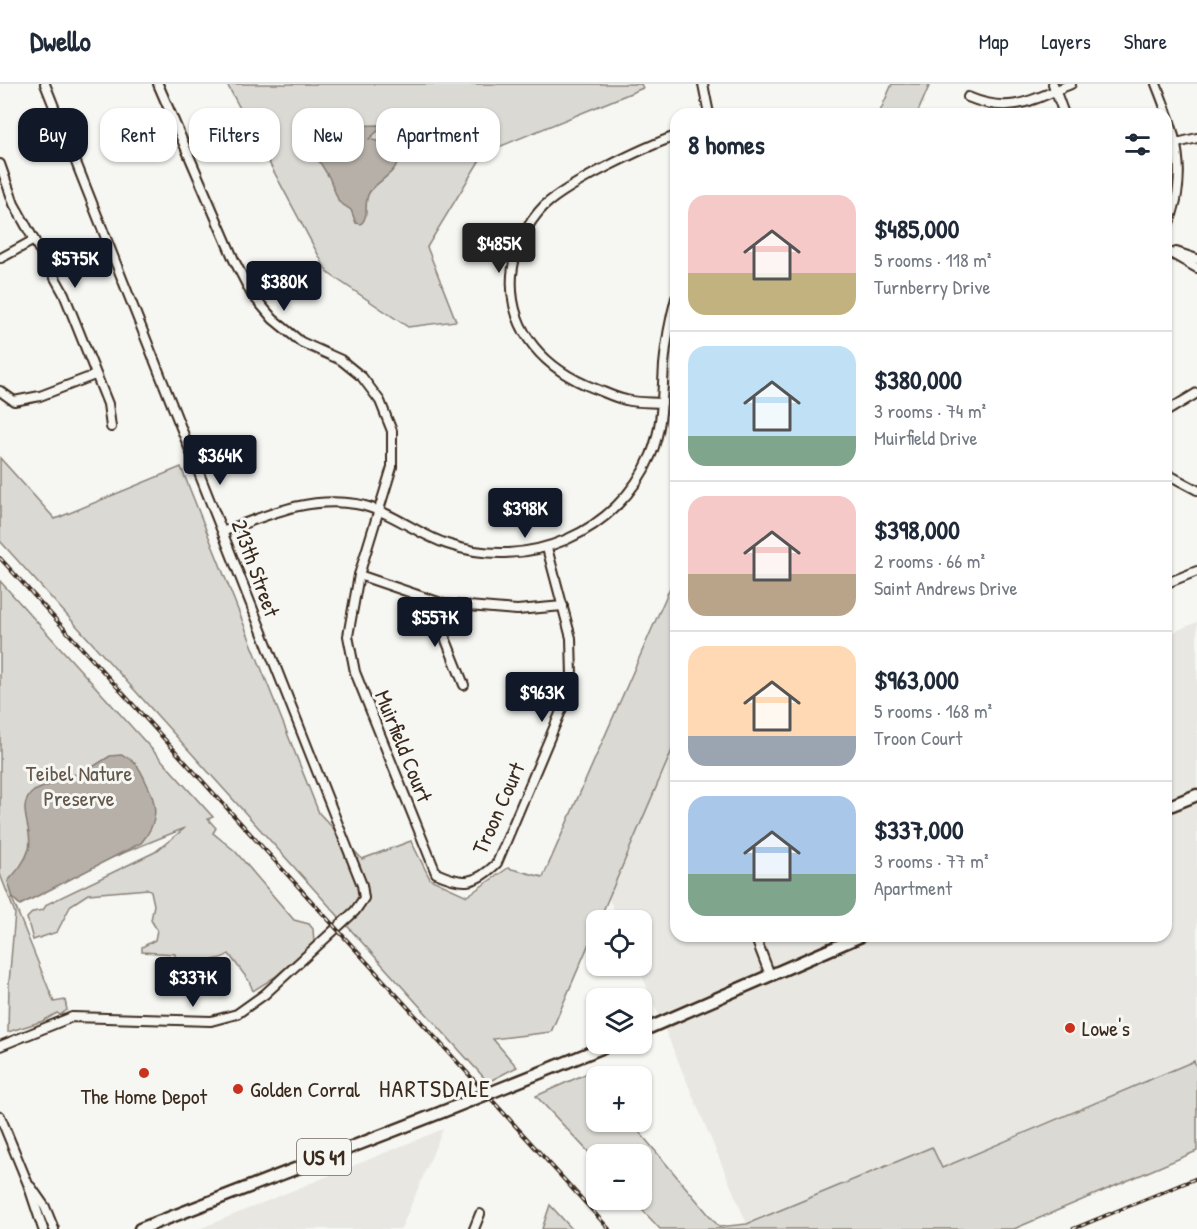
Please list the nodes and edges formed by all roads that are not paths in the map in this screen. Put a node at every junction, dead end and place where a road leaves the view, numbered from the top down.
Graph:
1 (45, 84) edge
2 (158, 84) edge
3 (703, 84) edge
4 (1071, 84) edge
5 (1156, 84) edge
6 (1054, 87) edge
7 (968, 97) dead end
8 (708, 108) edge
9 (1062, 108) edge
10 (1165, 108) edge
11 (1172, 127) edge
12 (670, 138) edge
13 (1197, 138) edge
14 (1178, 143) junction
15 (0, 164) edge
16 (1172, 212) edge
17 (34, 240) junction
18 (1172, 252) edge
19 (1172, 253) edge
20 (1, 258) edge
21 (1197, 259) edge
22 (1197, 268) edge
23 (670, 320) edge
24 (95, 375) junction
25 (0, 391) edge
26 (1197, 393) edge
27 (662, 403) junction
28 (1172, 408) edge
29 (111, 427) dead end
30 (1172, 476) edge
31 (1197, 489) edge
32 (380, 510) junction
33 (224, 531) junction
34 (547, 548) junction
35 (1197, 571) edge
36 (359, 575) junction
37 (1172, 581) edge
38 (444, 604) junction
39 (563, 606) junction
40 (464, 685) dead end
41 (1197, 795) edge
42 (1172, 805) edge
43 (451, 879) joint
44 (757, 942) edge
45 (847, 942) edge
46 (770, 975) junction
47 (652, 1027) edge
48 (0, 1047) edge
49 (586, 1054) edge
50 (0, 1116) edge
51 (28, 1184) junction
52 (480, 1214) dead end
53 (43, 1229) edge
54 (54, 1229) edge
55 (140, 1229) edge
56 (474, 1229) edge

1 - 33 street, 213th Street
2 - 32 street, Muirfield Court
3 - 8 street
4 - 6 street
5 - 10 street
6 - 7 street
6 - 9 street
11 - 14 street
12 - 27 street
13 - 14 street
14 - 16 street
15 - 17 street
17 - 20 street
17 - 24 street
18 - 21 street
19 - 22 street
23 - 27 street
24 - 25 street
24 - 29 street
26 - 28 street
27 - 34 street
30 - 31 street
32 - 33 street
32 - 34 street
32 - 36 street, Muirfield Court
33 - 48 street, 213th Street
34 - 39 street, Troon Court
35 - 37 street
36 - 38 street
36 - 43 street, Muirfield Court
38 - 39 street
38 - 40 street
39 - 43 street, Troon Court
41 - 42 highway
44 - 46 street
45 - 46 highway
46 - 47 highway
49 - 55 highway, US 41, bridge
50 - 51 street
51 - 53 street
51 - 54 street
52 - 56 street

